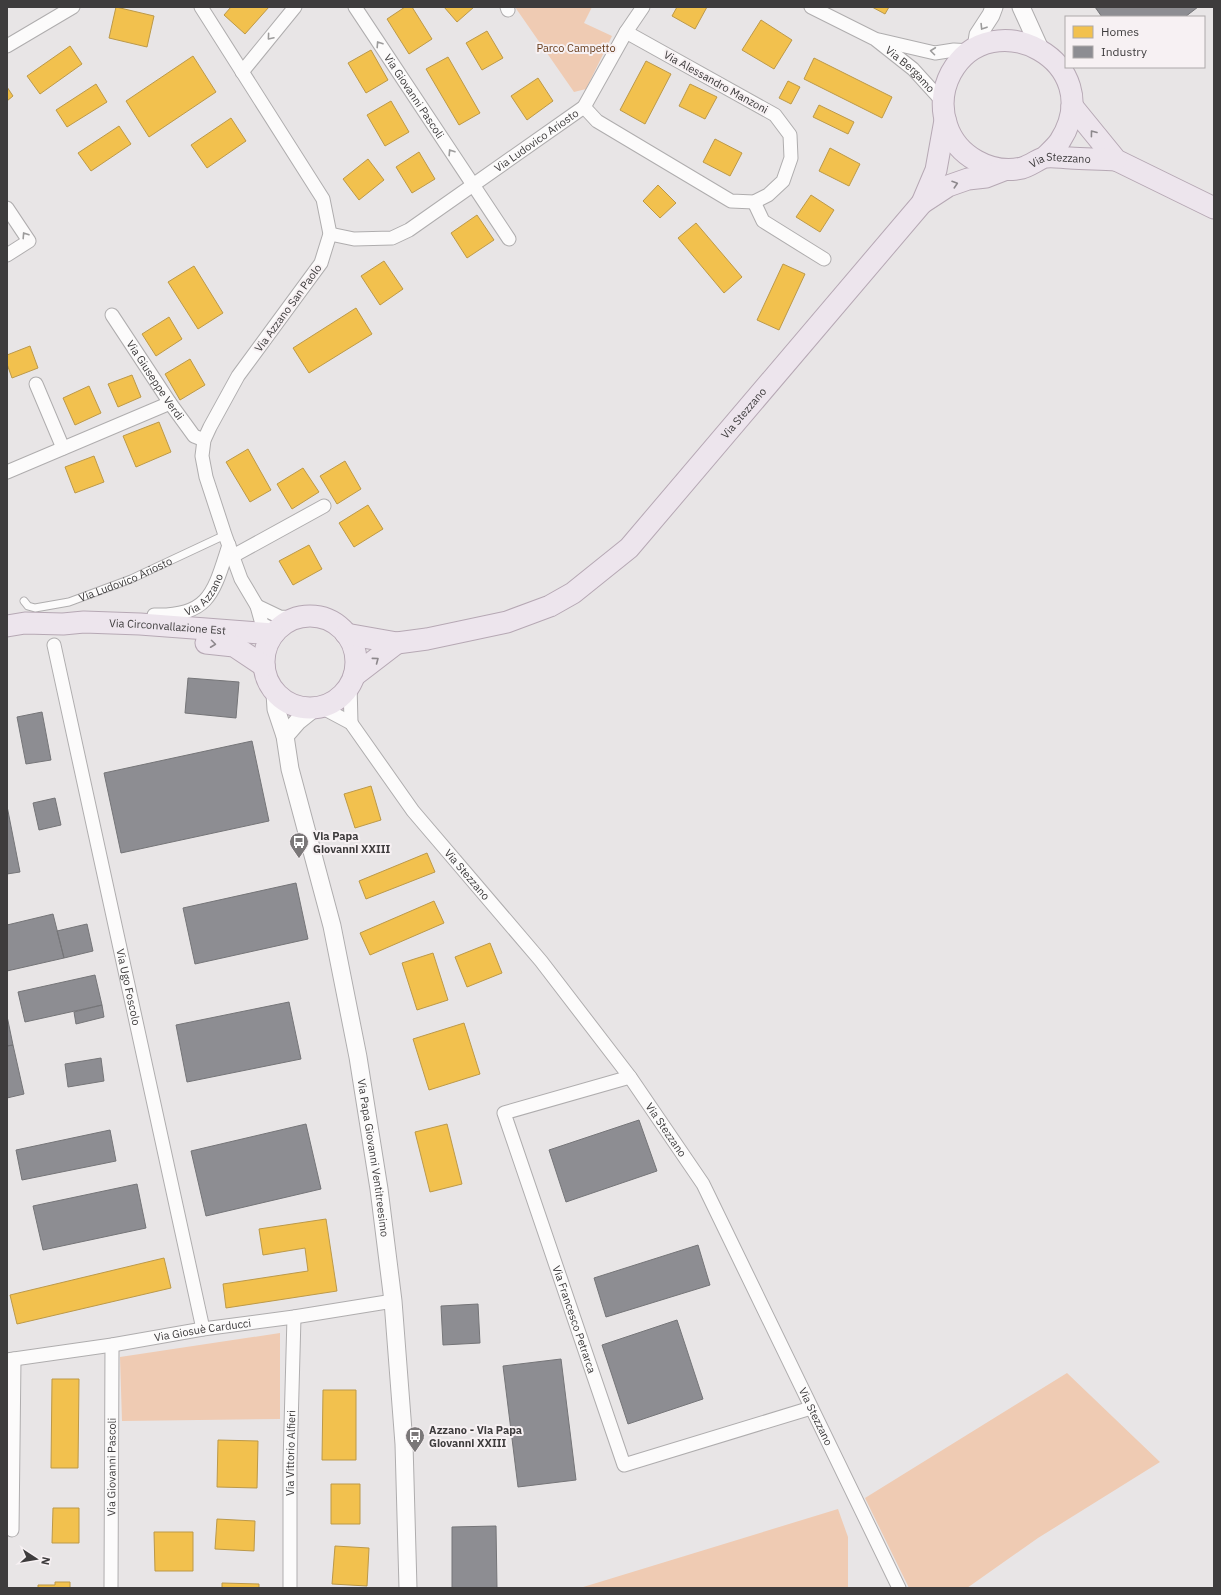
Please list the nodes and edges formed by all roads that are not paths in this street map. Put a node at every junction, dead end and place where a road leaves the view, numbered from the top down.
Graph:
1 (73, 7) edge
2 (201, 7) edge
3 (295, 7) edge
4 (355, 7) edge
5 (643, 7) edge
6 (811, 7) edge
7 (994, 7) edge
8 (1021, 7) edge
9 (626, 32) junction
10 (875, 39) junction
11 (7, 46) edge
12 (1040, 49) junction
13 (974, 50) junction
14 (242, 72) junction
15 (1072, 106) junction
16 (584, 107) junction
17 (944, 111) junction
18 (1045, 157) junction
19 (1116, 160) junction
20 (1008, 169) junction
21 (472, 185) junction
22 (754, 202) junction
23 (922, 203) junction
24 (7, 208) edge
25 (1214, 208) edge
26 (330, 234) junction
27 (509, 239) dead end
28 (7, 254) edge
29 (824, 259) dead end
30 (112, 315) dead end
31 (36, 384) dead end
32 (170, 403) junction
33 (204, 440) junction
34 (63, 448) junction
35 (7, 472) edge
36 (324, 506) dead end
37 (229, 545) junction
38 (24, 601) dead end
39 (257, 606) junction
40 (296, 618) junction
41 (84, 622) junction
42 (63, 624) junction
43 (7, 626) edge
44 (274, 633) junction
45 (346, 634) junction
46 (397, 643) junction
47 (54, 644) dead end
48 (264, 666) junction
49 (352, 680) junction
50 (275, 693) junction
51 (317, 708) junction
52 (351, 722) junction
53 (285, 736) junction
54 (630, 1077) junction
55 (393, 1302) junction
56 (294, 1317) junction
57 (203, 1329) junction
58 (112, 1345) junction
59 (10, 1359) edge
60 (810, 1408) junction
61 (12, 1530) dead end
62 (111, 1588) edge
63 (290, 1588) edge
64 (408, 1588) edge
65 (899, 1588) edge

1 - 11 street
2 - 14 street
3 -> 14 street
21 -> 4 street, Via Giovanni Pascoli
5 - 9 street, Via Ludovico Ariosto
6 - 10 street, Via Bergamo
7 -> 13 street
8 - 12 street
9 - 16 street, Via Ludovico Ariosto
9 - 22 street, Via Alessandro Manzoni
13 -> 10 street, Via Bergamo
10 - 17 street, Via Bergamo
12 - 13 main road
12 - 15 main road
13 - 17 main road
14 - 26 street
15 - 18 main road
19 -> 15 main road, Via Stezzano
16 - 21 street, Via Ludovico Ariosto
16 - 22 street
17 - 20 main road, Via Stezzano
17 - 23 main road, Via Stezzano
18 - 19 main road, Via Stezzano
18 - 20 main road, Via Stezzano
19 - 25 main road, Via Stezzano
23 -> 20 main road, Via Stezzano
21 - 26 street, Via Ludovico Ariosto
21 - 27 street
22 - 29 street
23 - 46 main road, Via Stezzano
28 -> 24 street
26 - 33 street, Via Azzano San Paolo
30 - 32 street, Via Giuseppe Verdi
31 - 34 street
32 - 33 street, Via Giuseppe Verdi
32 - 34 street
33 - 37 street, Via Azzano San Paolo
34 - 35 street
36 - 37 street
37 - 38 lane, Via Ludovico Ariosto
37 - 39 street, Via Azzano San Paolo
37 - 41 street, Via Azzano
39 - 40 street
39 - 44 street, Via Azzano San Paolo
40 - 44 main road
40 - 45 main road
41 - 42 main road, Via Circonvallazione Est
41 - 44 main road, Via Circonvallazione Est
42 - 43 main road, Via Circonvallazione Est
42 -> 48 main road, Via Circonvallazione Est
44 - 48 main road
45 - 46 main road
45 - 49 main road
49 -> 46 main road
47 - 57 street, Via Ugo Foscolo
48 - 50 main road
49 - 51 main road
49 - 52 street
50 - 51 main road
50 - 53 street, Via Papa Giovanni Ventitreesimo
51 - 52 street, Via Stezzano
51 - 53 street
52 - 54 street, Via Stezzano
53 - 55 street, Via Papa Giovanni Ventitreesimo
54 - 60 street, Via Stezzano
54 - 60 street, Via Francesco Petrarca
55 - 56 street, Via Giosuè Carducci
55 - 64 street, Via Papa Giovanni Ventitreesimo
56 - 57 street, Via Giosuè Carducci
56 - 63 street, Via Vittorio Alfieri
57 - 58 street, Via Giosuè Carducci
58 - 59 street, Via Giosuè Carducci
58 - 62 street, Via Giovanni Pascoli
59 - 61 street, Via Giosuè Carducci
60 - 65 street, Via Stezzano

